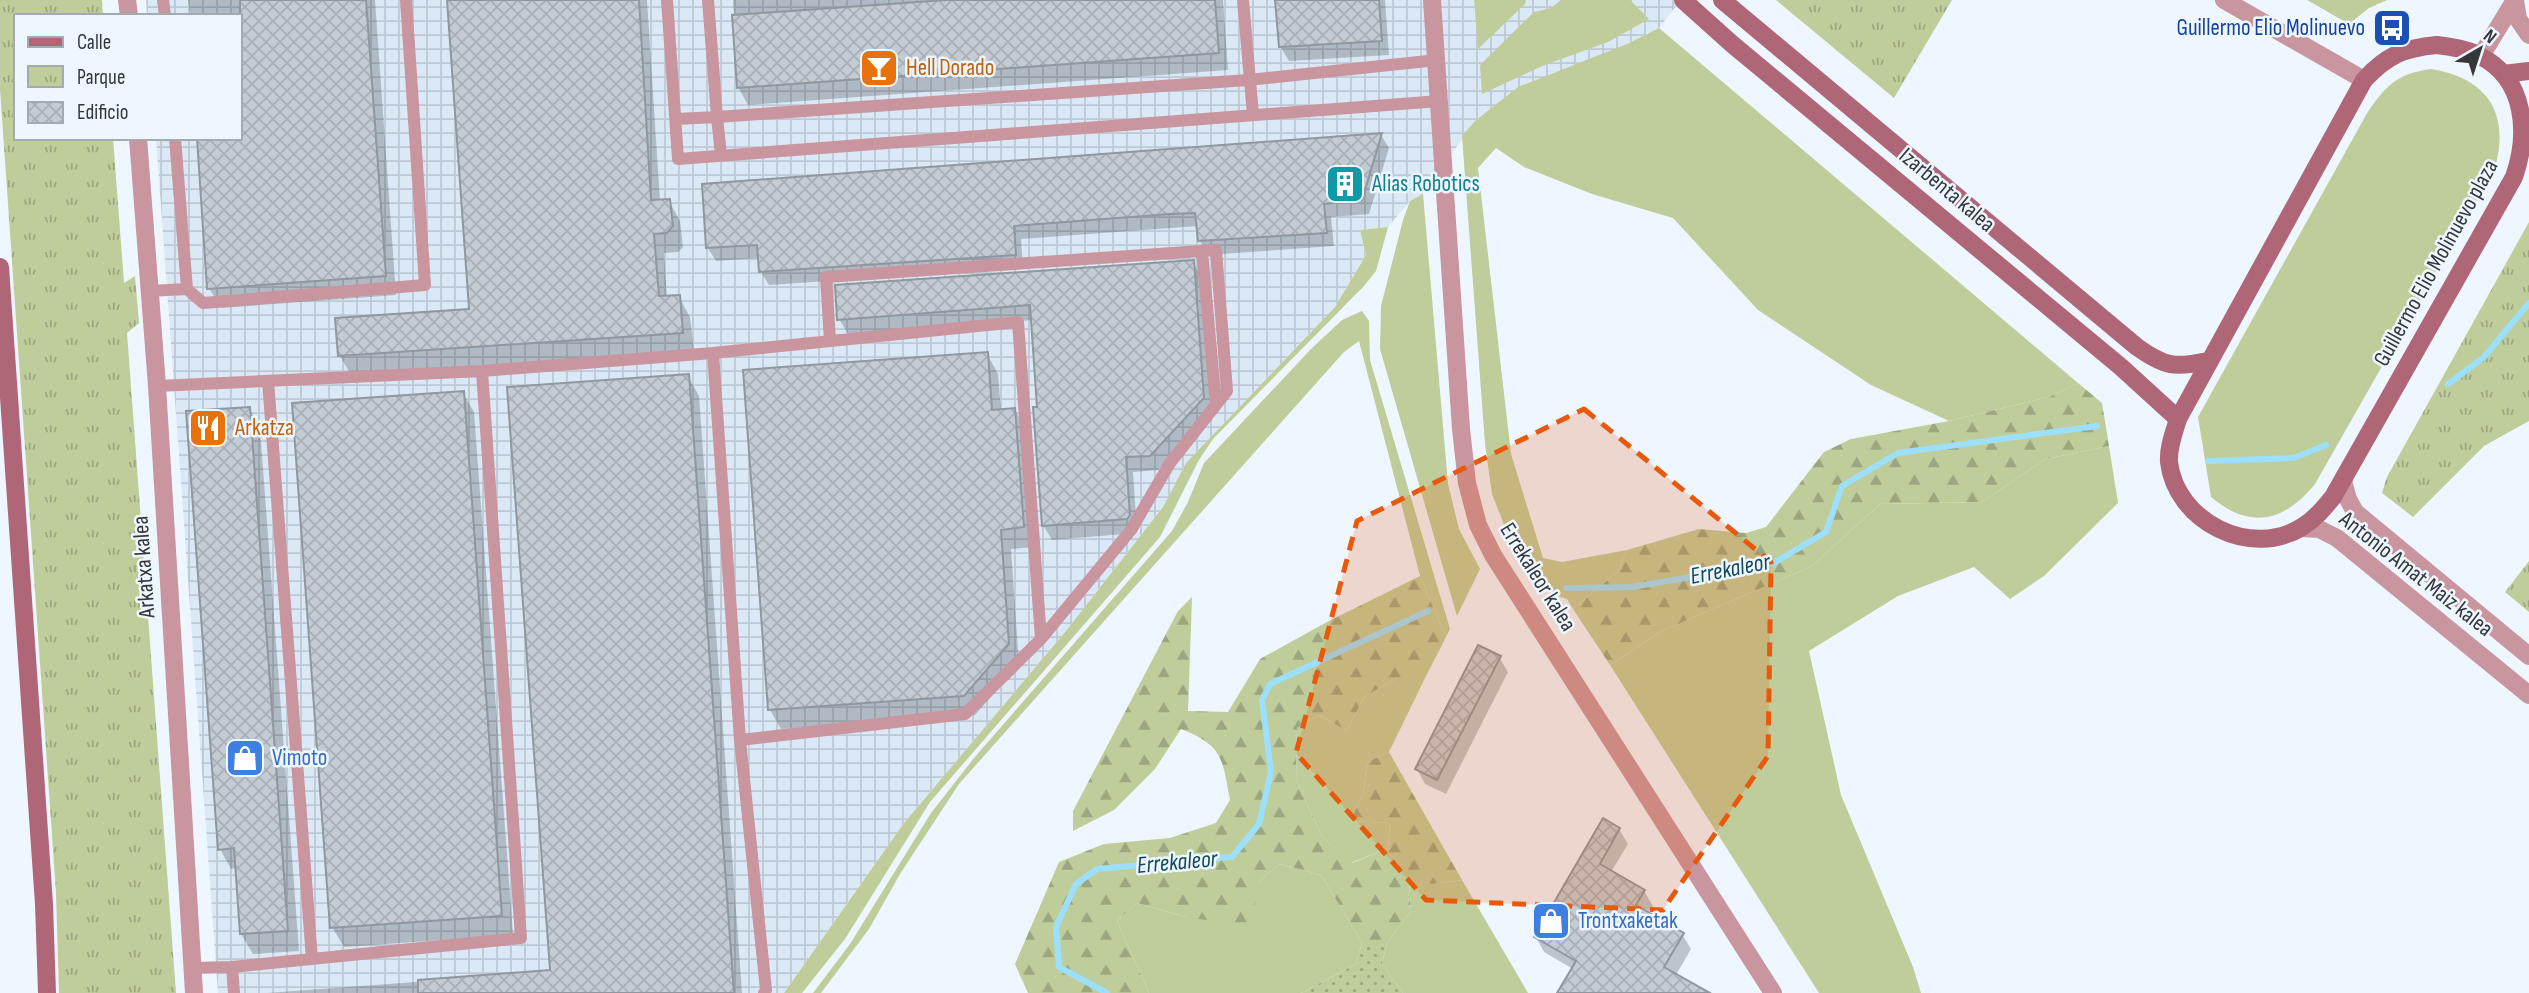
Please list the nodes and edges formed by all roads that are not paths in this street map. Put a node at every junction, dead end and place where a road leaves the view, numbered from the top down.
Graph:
1 (406, 0) edge
2 (667, 0) edge
3 (708, 0) edge
4 (1243, 0) edge
5 (1432, 0) edge
6 (1683, 0) edge
7 (1722, 0) edge
8 (2224, 0) edge
9 (2515, 0) edge
10 (2529, 35) edge
11 (2482, 56) junction
12 (1437, 60) junction
13 (2529, 71) edge
14 (2503, 74) junction
15 (1248, 80) junction
16 (2364, 80) junction
17 (1440, 100) junction
18 (1253, 115) junction
19 (717, 117) junction
20 (676, 119) junction
21 (2527, 123) edge
22 (138, 140) edge
23 (175, 140) edge
24 (721, 155) junction
25 (0, 267) edge
26 (187, 289) junction
27 (149, 290) junction
28 (830, 341) junction
29 (713, 353) junction
30 (2208, 361) junction
31 (482, 371) junction
32 (268, 381) junction
33 (157, 386) junction
34 (2178, 419) junction
35 (2343, 481) junction
36 (2301, 528) junction
37 (1041, 639) junction
38 (2529, 656) edge
39 (2529, 695) edge
40 (740, 740) junction
41 (312, 959) junction
42 (232, 967) junction
43 (193, 968) junction
44 (47, 993) edge
45 (194, 993) edge
46 (234, 993) edge
47 (764, 993) edge
48 (1773, 993) edge

1 - 26 lane
2 - 20 lane
3 - 19 lane
4 - 15 lane
5 - 12 street, Errekaleor kalea
6 - 34 main road, Izarbenta kalea
7 - 30 main road, Izarbenta kalea
8 - 16 street
9 - 10 street
9 - 11 street
11 - 14 main road, Guillermo Elio Molinuevo plaza
11 - 16 main road, Guillermo Elio Molinuevo plaza
12 - 15 lane
12 - 17 street, Errekaleor kalea
13 - 14 main road
14 - 21 main road, Guillermo Elio Molinuevo plaza
15 - 18 lane
15 - 19 lane
16 - 30 main road, Guillermo Elio Molinuevo plaza
17 - 18 lane
17 - 48 street, Errekaleor kalea
18 - 24 lane
19 - 20 lane
19 - 24 lane
20 - 24 lane
21 - 35 main road, Guillermo Elio Molinuevo plaza
22 - 27 street, Arkatxa kalea
23 - 26 lane
25 - 44 main road
26 - 27 lane
27 - 33 street, Arkatxa kalea
28 - 29 lane
28 - 37 lane
28 - 37 lane
29 - 31 lane
29 - 40 lane
30 - 34 main road, Guillermo Elio Molinuevo plaza
31 - 32 lane
31 - 41 lane
32 - 33 lane
32 - 41 lane
33 - 43 street, Arkatxa kalea
34 - 36 main road, Guillermo Elio Molinuevo plaza
35 - 36 main road, Guillermo Elio Molinuevo plaza
35 - 38 street, Antonio Amat Maiz kalea
36 - 39 street, Antonio Amat Maiz kalea
37 - 40 lane
40 - 47 lane
41 - 42 lane
42 - 43 lane
42 - 46 lane
43 - 45 street, Arkatxa kalea

